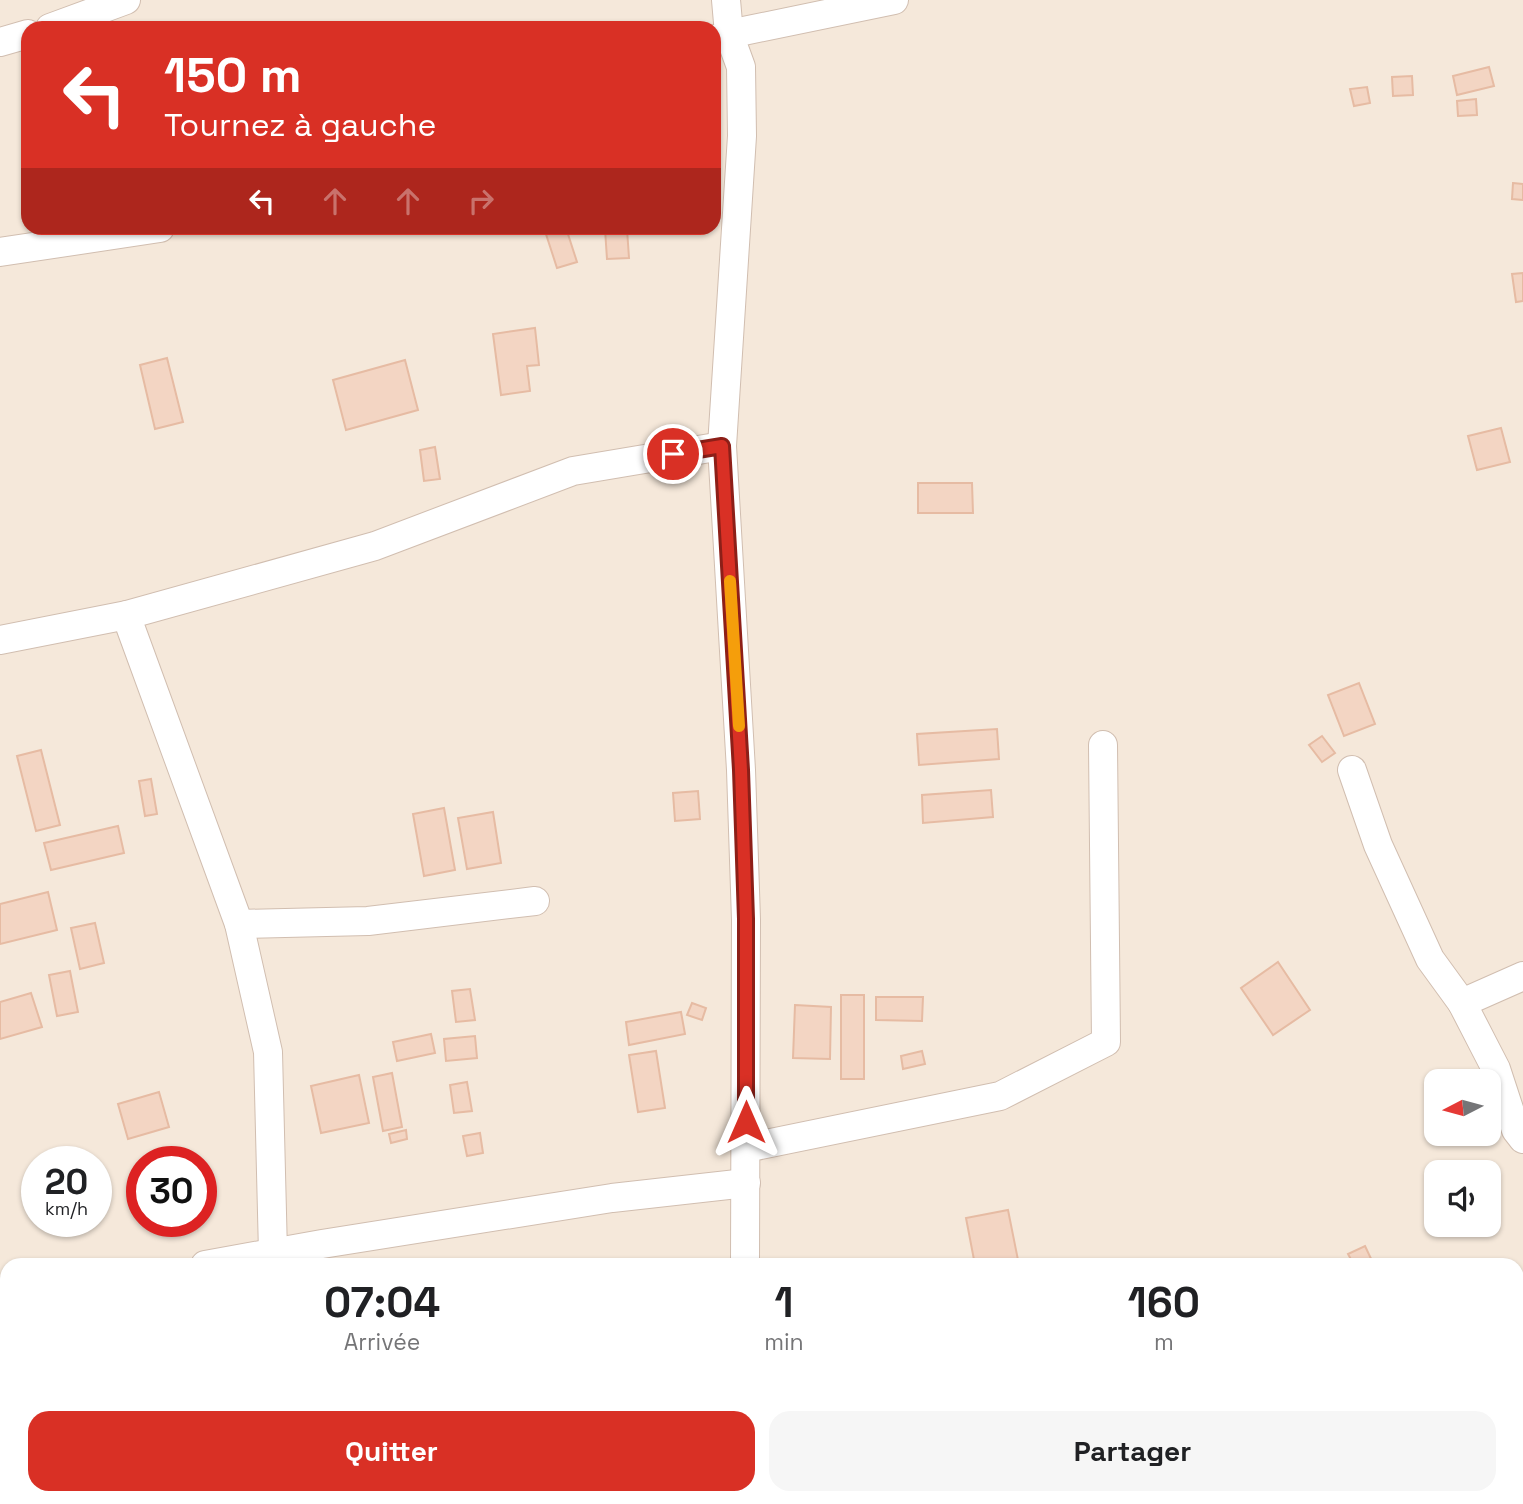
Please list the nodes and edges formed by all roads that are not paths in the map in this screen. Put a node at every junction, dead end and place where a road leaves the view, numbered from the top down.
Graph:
1 (126, 0) edge
2 (726, 0) edge
3 (894, 0) edge
4 (69, 21) edge
5 (21, 36) edge
6 (721, 37) edge
7 (0, 42) edge
8 (113, 235) edge
9 (0, 252) edge
10 (722, 446) junction
11 (127, 615) junction
12 (0, 640) edge
13 (1103, 746) dead end
14 (1352, 770) dead end
15 (535, 901) dead end
16 (239, 924) junction
17 (1523, 976) edge
18 (1462, 1003) junction
19 (1523, 1139) edge
20 (746, 1148) junction
21 (746, 1183) junction
22 (273, 1253) junction
23 (245, 1258) edge
24 (746, 1258) edge

1 - 4 street
2 - 6 street
3 - 6 street
5 - 7 street
6 - 10 street
8 - 9 street
10 - 11 street
10 - 20 street
11 - 12 street
11 - 16 street
13 - 20 street
14 - 18 street
15 - 16 street
16 - 22 street
17 - 18 street
18 - 19 street
20 - 21 street
21 - 22 street
21 - 24 street
22 - 23 street

